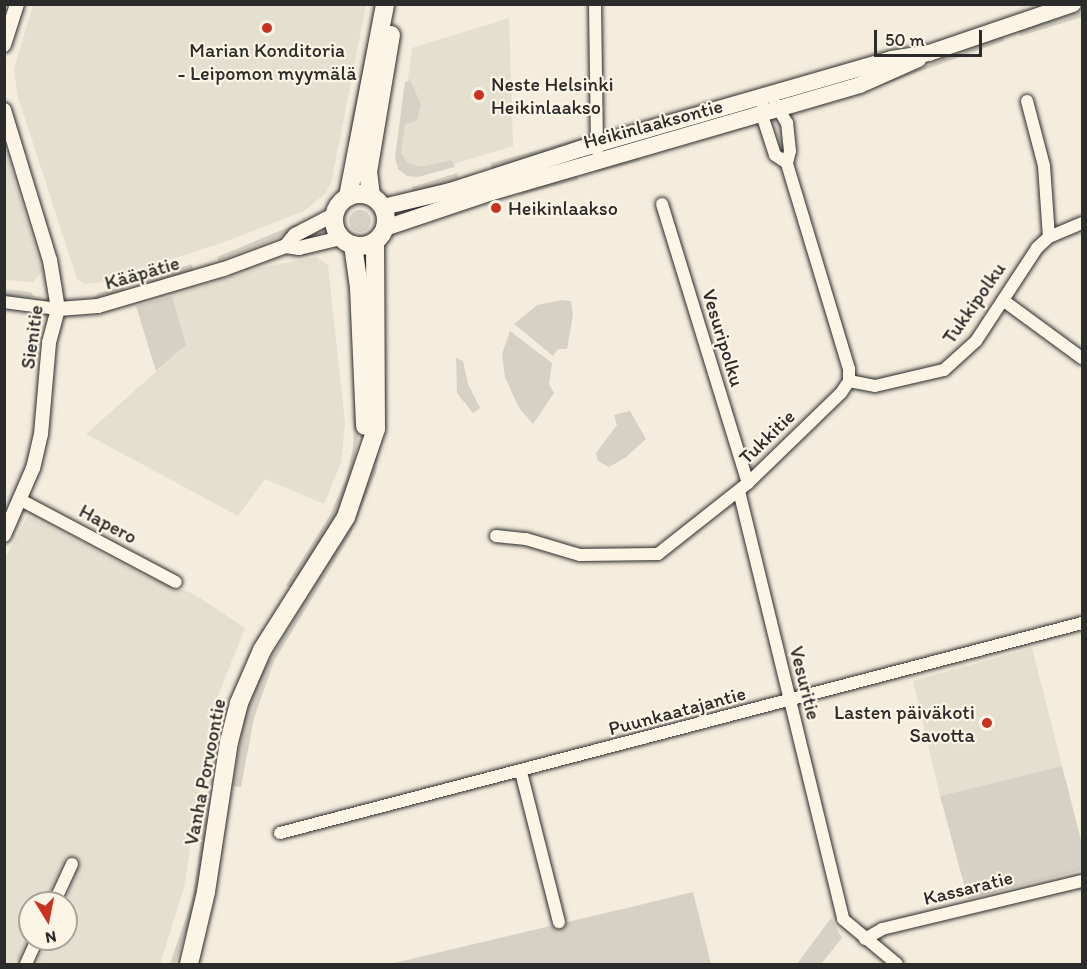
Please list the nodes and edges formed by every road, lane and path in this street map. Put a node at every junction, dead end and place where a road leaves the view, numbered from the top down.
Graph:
1 (17, 4) edge
2 (385, 4) edge
3 (395, 4) edge
4 (595, 4) edge
5 (1073, 4) edge
6 (4, 45) edge
7 (929, 53) junction
8 (765, 96) junction
9 (1027, 101) dead end
10 (4, 110) edge
11 (781, 110) junction
12 (762, 115) junction
13 (597, 144) junction
14 (597, 163) junction
15 (787, 163) junction
16 (348, 197) junction
17 (377, 201) junction
18 (662, 204) dead end
19 (335, 214) junction
20 (1083, 223) edge
21 (380, 235) junction
22 (1049, 237) junction
23 (347, 242) junction
24 (286, 246) junction
25 (1004, 301) junction
26 (4, 302) edge
27 (58, 309) junction
28 (1083, 358) edge
29 (849, 381) junction
30 (369, 446) junction
31 (744, 487) junction
32 (21, 500) junction
33 (4, 535) edge
34 (496, 536) dead end
35 (176, 582) dead end
36 (1083, 623) edge
37 (789, 701) junction
38 (521, 772) junction
39 (280, 833) dead end
40 (72, 864) dead end
41 (1083, 880) edge
42 (60, 891) edge
43 (559, 922) dead end
44 (865, 939) junction
45 (188, 962) edge
46 (897, 964) edge

1 - 6 street
2 - 16 main road
3 - 17 main road
4 - 13 street
5 - 7 main road, Heikinlaaksontie
7 - 8 main road, Heikinlaaksontie
7 - 11 main road, Heikinlaaksontie
8 - 11 street
8 - 12 street
8 - 13 main road, Heikinlaaksontie
9 - 22 street
10 - 27 street, Sienitie
11 - 12 main road, Heikinlaaksontie
11 - 15 street
12 - 14 main road, Heikinlaaksontie
12 - 15 street
13 - 14 street
13 - 17 main road, Heikinlaaksontie
14 - 21 main road, Heikinlaaksontie
15 - 29 street
16 - 17 main road
16 - 19 main road
17 - 21 main road, Vanha Porvoontie
18 - 31 street, Vesuripolku
19 - 23 main road, Vanha Porvoontie
19 - 24 street, Kääpätie
20 - 22 street, Tukkipolku
21 - 23 main road
21 - 30 main road, Vanha Porvoontie
22 - 25 street, Tukkipolku
23 - 24 street, Kääpätie
23 - 30 main road, Vanha Porvoontie
24 - 27 street, Kääpätie
25 - 28 street
25 - 29 street, Tukkipolku
26 - 27 street, Kääpätie
27 - 32 street, Sienitie
29 - 31 street, Tukkitie
30 - 45 main road, Vanha Porvoontie
31 - 34 street, Tukkitie
31 - 37 street, Vesuritie
32 - 33 street, Sienitie
32 - 35 street, Hapero
36 - 37 street, Puunkaatajantie
37 - 38 street, Puunkaatajantie
37 - 44 street, Vesuritie
38 - 39 street, Puunkaatajantie
38 - 43 street
40 - 42 street
41 - 44 street, Kassaratie
44 - 46 street, Vesuritie

